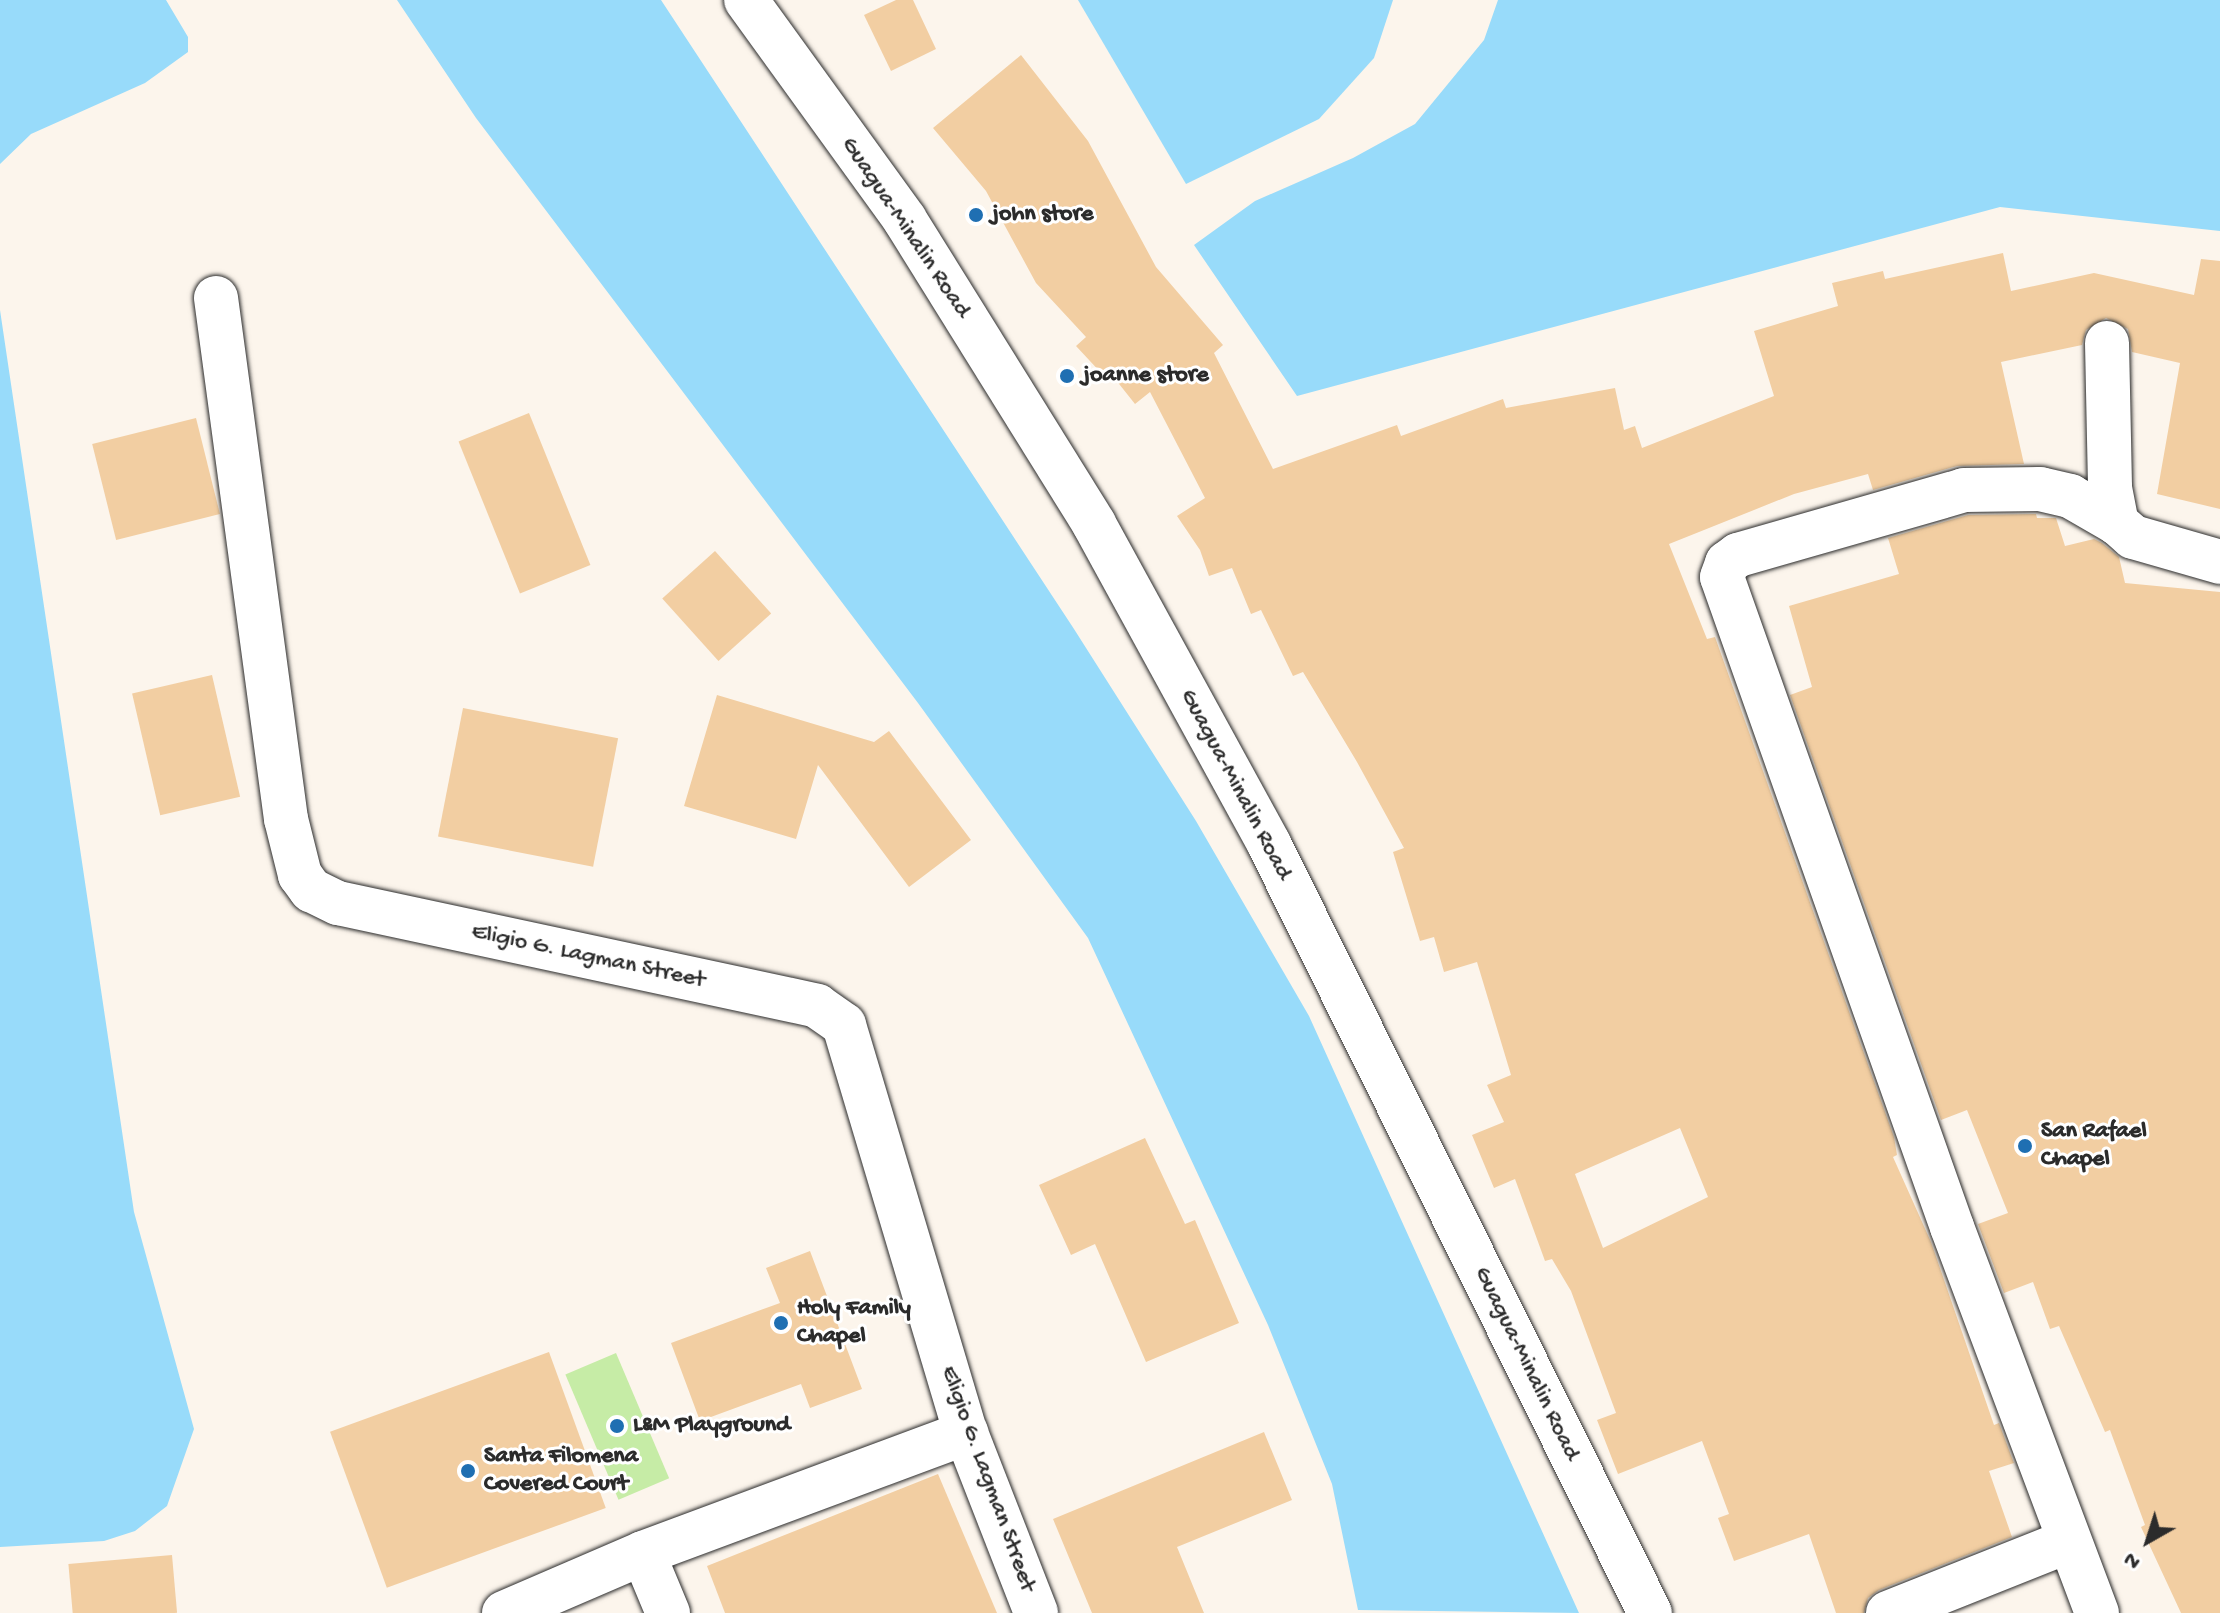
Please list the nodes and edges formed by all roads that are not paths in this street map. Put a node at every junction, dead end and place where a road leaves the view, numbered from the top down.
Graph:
1 (746, 0) edge
2 (216, 298) dead end
3 (2107, 343) dead end
4 (2117, 523) junction
5 (2220, 562) edge
6 (966, 1433) junction
7 (2069, 1541) junction
8 (643, 1553) junction
9 (504, 1613) edge
10 (668, 1613) edge
11 (1036, 1613) edge
12 (1650, 1613) edge
13 (1888, 1613) edge
14 (2097, 1613) edge

1 - 12 street, Guagua-Minalin Road
2 - 6 street, Eligio G. Lagman Street
3 - 4 street
4 - 5 street
4 - 7 street
6 - 8 street
6 - 11 street, Eligio G. Lagman Street
7 - 13 street
7 - 14 street
8 - 9 street
8 - 10 street

